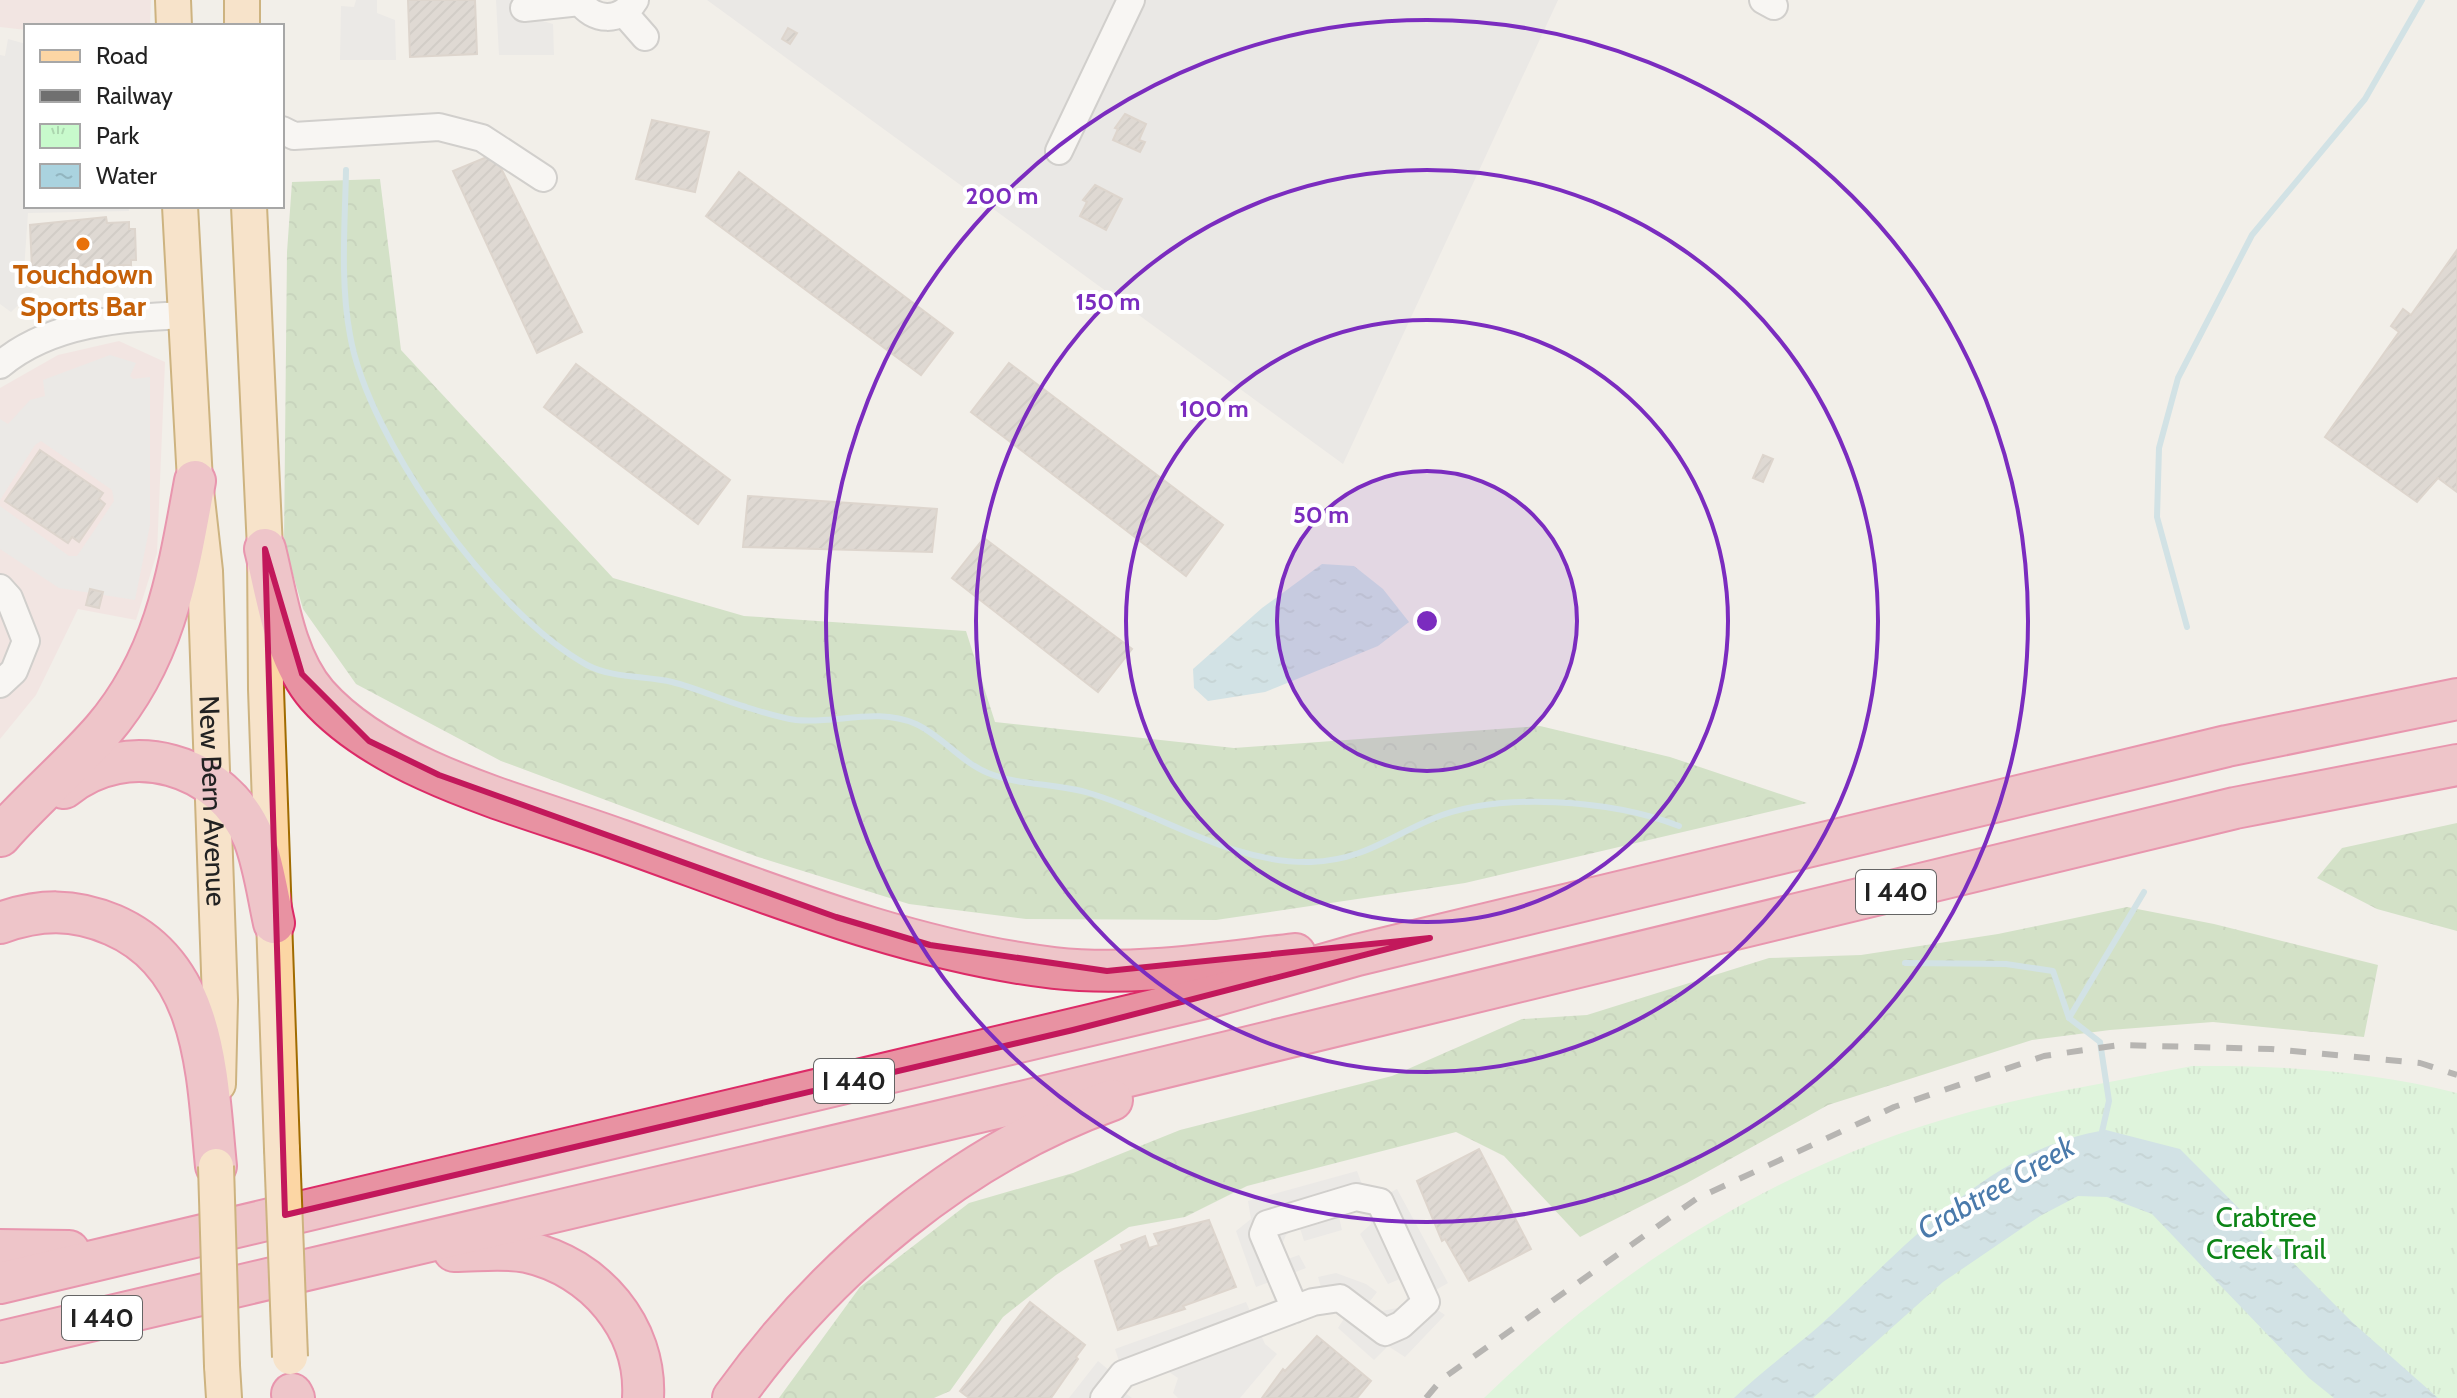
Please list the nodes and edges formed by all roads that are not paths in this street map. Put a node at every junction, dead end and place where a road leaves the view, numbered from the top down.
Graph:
1 (173, 0) edge
2 (242, 0) edge
3 (1131, 0) edge
4 (579, 1) edge
5 (629, 6) edge
6 (524, 8) dead end
7 (174, 24) edge
8 (242, 24) edge
9 (645, 37) dead end
10 (284, 131) edge
11 (1059, 151) dead end
12 (543, 178) dead end
13 (180, 208) edge
14 (249, 208) edge
15 (185, 315) junction
16 (0, 365) edge
17 (195, 481) junction
18 (265, 549) junction
19 (0, 588) edge
20 (0, 684) edge
21 (2457, 699) edge
22 (2457, 765) edge
23 (211, 784) junction
24 (0, 836) edge
25 (0, 845) edge
26 (0, 923) edge
27 (274, 923) junction
28 (1430, 938) junction
29 (1336, 1025) junction
30 (216, 1166) junction
31 (161, 1246) junction
32 (0, 1250) edge
33 (386, 1251) junction
34 (0, 1283) edge
35 (1295, 1309) junction
36 (0, 1342) edge
37 (223, 1382) edge
38 (292, 1387) edge
39 (643, 1398) edge
40 (733, 1398) edge
41 (1104, 1398) edge

1 - 7 main road
2 - 8 main road
3 - 11 street
4 - 5 street
4 - 6 street
5 - 9 street
10 - 12 street
13 - 15 main road, New Bern Avenue
14 - 18 main road, New Bern Avenue
15 - 16 street
15 - 17 main road, New Bern Avenue
17 - 23 main road, New Bern Avenue
17 - 24 highway
18 - 27 main road, New Bern Avenue
18 - 28 highway
19 - 20 street
21 - 28 highway, I 440
22 - 29 highway, I 440
23 - 25 highway
23 - 27 highway
23 - 30 main road, New Bern Avenue
26 - 30 highway
27 - 38 main road, New Bern Avenue, bridge
28 - 31 highway, I 440
29 - 33 highway, I 440
29 - 40 highway
30 - 37 main road, New Bern Avenue, bridge
31 - 32 highway
31 - 34 highway, I 440
33 - 36 highway, I 440
33 - 39 highway
35 - 35 street
35 - 41 street

